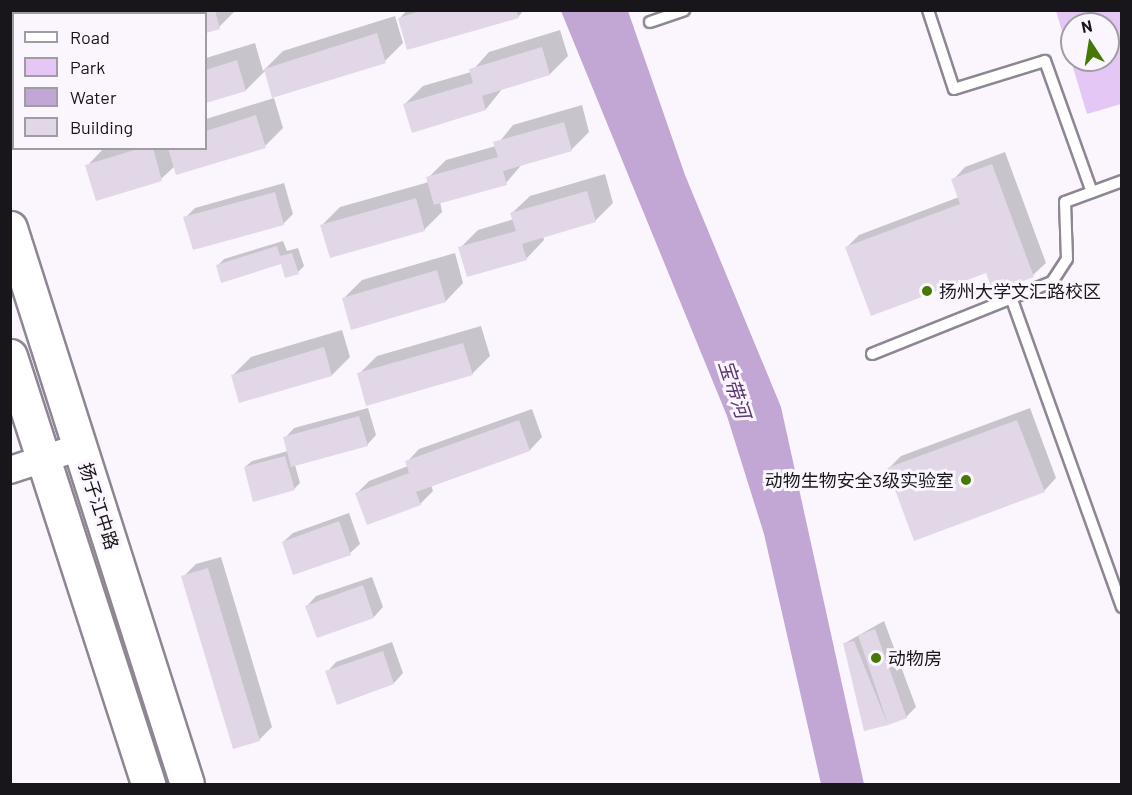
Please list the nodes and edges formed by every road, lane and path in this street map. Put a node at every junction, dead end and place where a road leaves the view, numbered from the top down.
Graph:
1 (684, 10) edge
2 (928, 10) edge
3 (650, 22) dead end
4 (1122, 181) edge
5 (1092, 192) junction
6 (10, 228) edge
7 (1012, 300) junction
8 (872, 354) dead end
9 (10, 356) edge
10 (80, 447) junction
11 (42, 459) junction
12 (10, 470) edge
13 (1122, 607) edge
14 (148, 784) edge
15 (188, 784) edge

1 - 3 lane
2 - 5 lane
4 - 5 lane
5 - 7 lane
6 - 10 main road, 扬子江中路
7 - 8 lane
7 - 13 lane
9 - 11 main road
10 - 11 street
10 - 15 main road, 扬子江中路
11 - 12 street
11 - 14 main road

